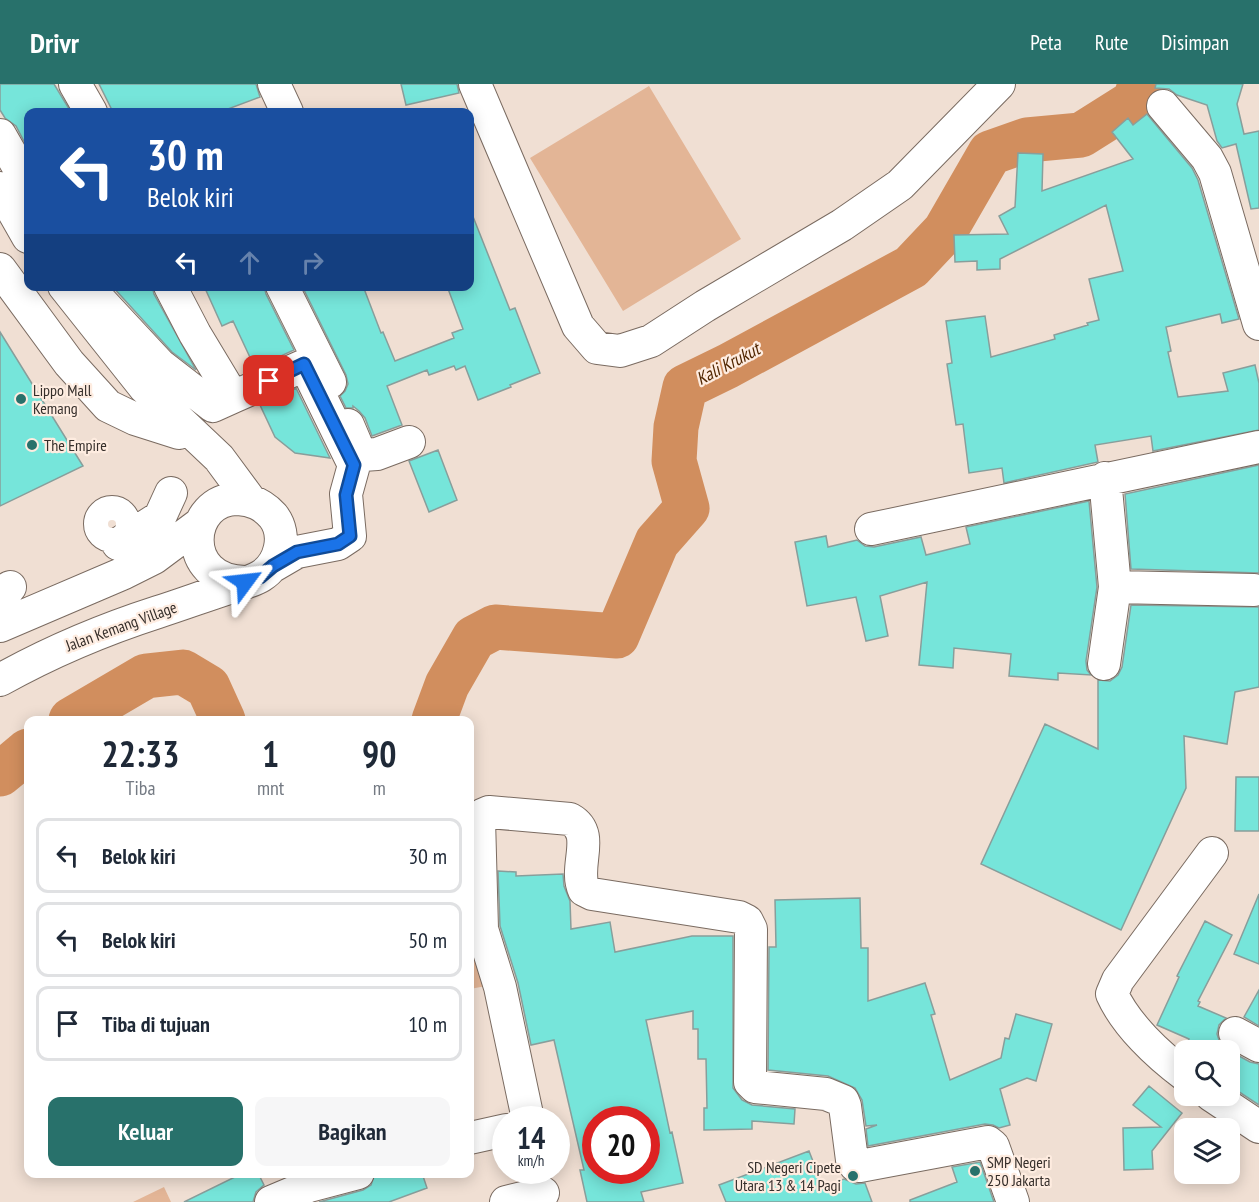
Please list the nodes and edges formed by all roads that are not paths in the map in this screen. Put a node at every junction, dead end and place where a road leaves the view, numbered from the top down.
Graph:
1 (75, 84) edge
2 (274, 84) edge
3 (475, 84) edge
4 (999, 84) edge
5 (1163, 106) dead end
6 (89, 108) edge
7 (285, 108) edge
8 (0, 135) edge
9 (24, 177) edge
10 (0, 188) edge
11 (24, 230) edge
12 (0, 268) edge
13 (1253, 269) edge
14 (173, 291) edge
15 (284, 291) edge
16 (84, 293) edge
17 (1259, 324) edge
18 (233, 397) junction
19 (174, 420) junction
20 (410, 442) dead end
21 (1259, 447) edge
22 (1105, 478) junction
23 (171, 493) dead end
24 (237, 501) junction
25 (201, 523) junction
26 (871, 529) dead end
27 (119, 551) junction
28 (273, 566) junction
29 (245, 582) junction
30 (1115, 587) junction
31 (1254, 590) dead end
32 (3, 612) edge
33 (1104, 664) dead end
34 (0, 680) edge
35 (1212, 853) dead end
36 (1174, 1065) edge
37 (525, 1106) edge
38 (1228, 1106) edge
39 (1259, 1127) edge
40 (492, 1133) edge
41 (474, 1137) edge
42 (339, 1178) edge
43 (542, 1188) edge
44 (272, 1202) edge
45 (506, 1202) edge
46 (1013, 1202) edge

1 - 6 street
2 - 7 street
3 - 4 street
5 - 13 street
8 - 9 street
10 - 11 street
12 - 19 street
13 - 17 street
14 - 18 street
15 - 20 street
16 - 18 street
16 - 19 street
18 - 28 street
19 - 24 street
21 - 22 street
22 - 26 street
22 - 30 street
23 - 27 street
24 - 25 street
24 - 28 street
25 - 27 street
25 - 29 street
27 - 32 street
28 - 29 street
29 - 34 street, Jalan Kemang Village
30 - 31 street
30 - 33 street
35 - 36 street
37 - 46 street
38 - 39 street
40 - 41 street
42 - 44 street
43 - 45 street

